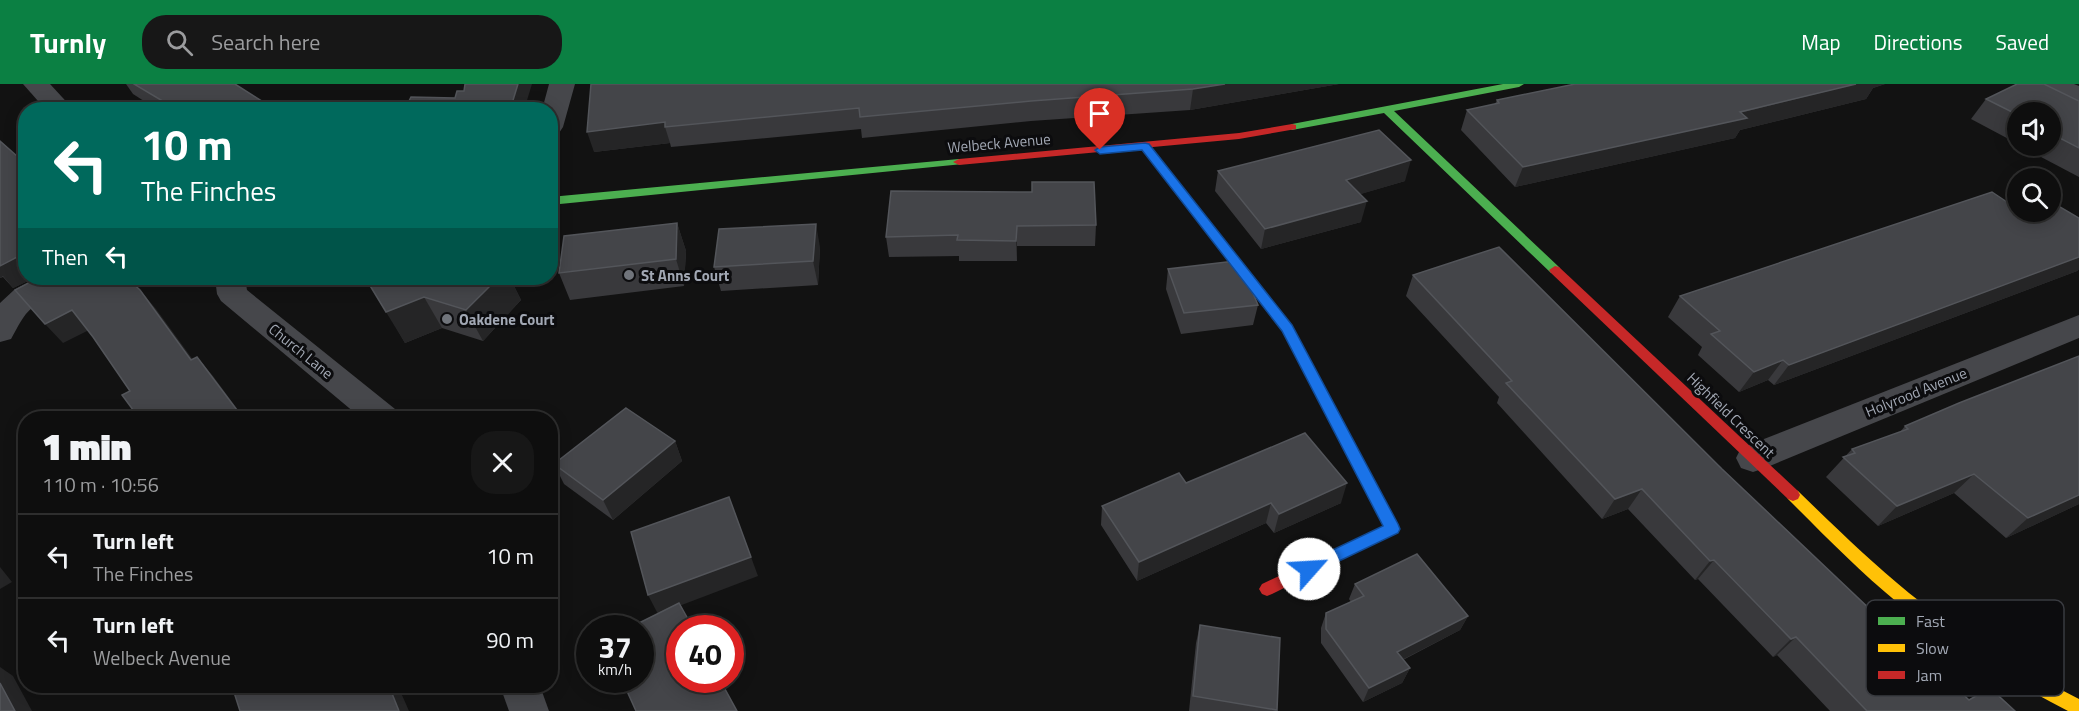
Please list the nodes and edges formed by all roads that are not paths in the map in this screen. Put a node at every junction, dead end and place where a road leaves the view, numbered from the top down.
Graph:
1 (36, 84) edge
2 (562, 84) edge
3 (1519, 84) edge
4 (2051, 84) edge
5 (2079, 95) edge
6 (53, 102) edge
7 (557, 102) edge
8 (1387, 110) junction
9 (1145, 146) junction
10 (558, 200) edge
11 (49, 285) edge
12 (231, 285) edge
13 (2079, 326) edge
14 (0, 331) edge
15 (374, 411) edge
16 (1753, 458) junction
17 (1267, 589) dead end
18 (1907, 600) edge
19 (523, 693) edge
20 (2055, 696) edge
21 (2079, 708) edge
22 (529, 711) edge

1 - 6 street
2 - 7 street
3 - 8 street, Welbeck Avenue
4 - 5 street
8 - 9 street, Welbeck Avenue
8 - 16 street, Highfield Crescent
9 - 10 street, Welbeck Avenue
9 - 17 street
11 - 14 street
12 - 15 street, Church Lane
13 - 16 street, Holyrood Avenue
16 - 18 street, Highfield Crescent
19 - 22 street
20 - 21 street, Highfield Crescent

